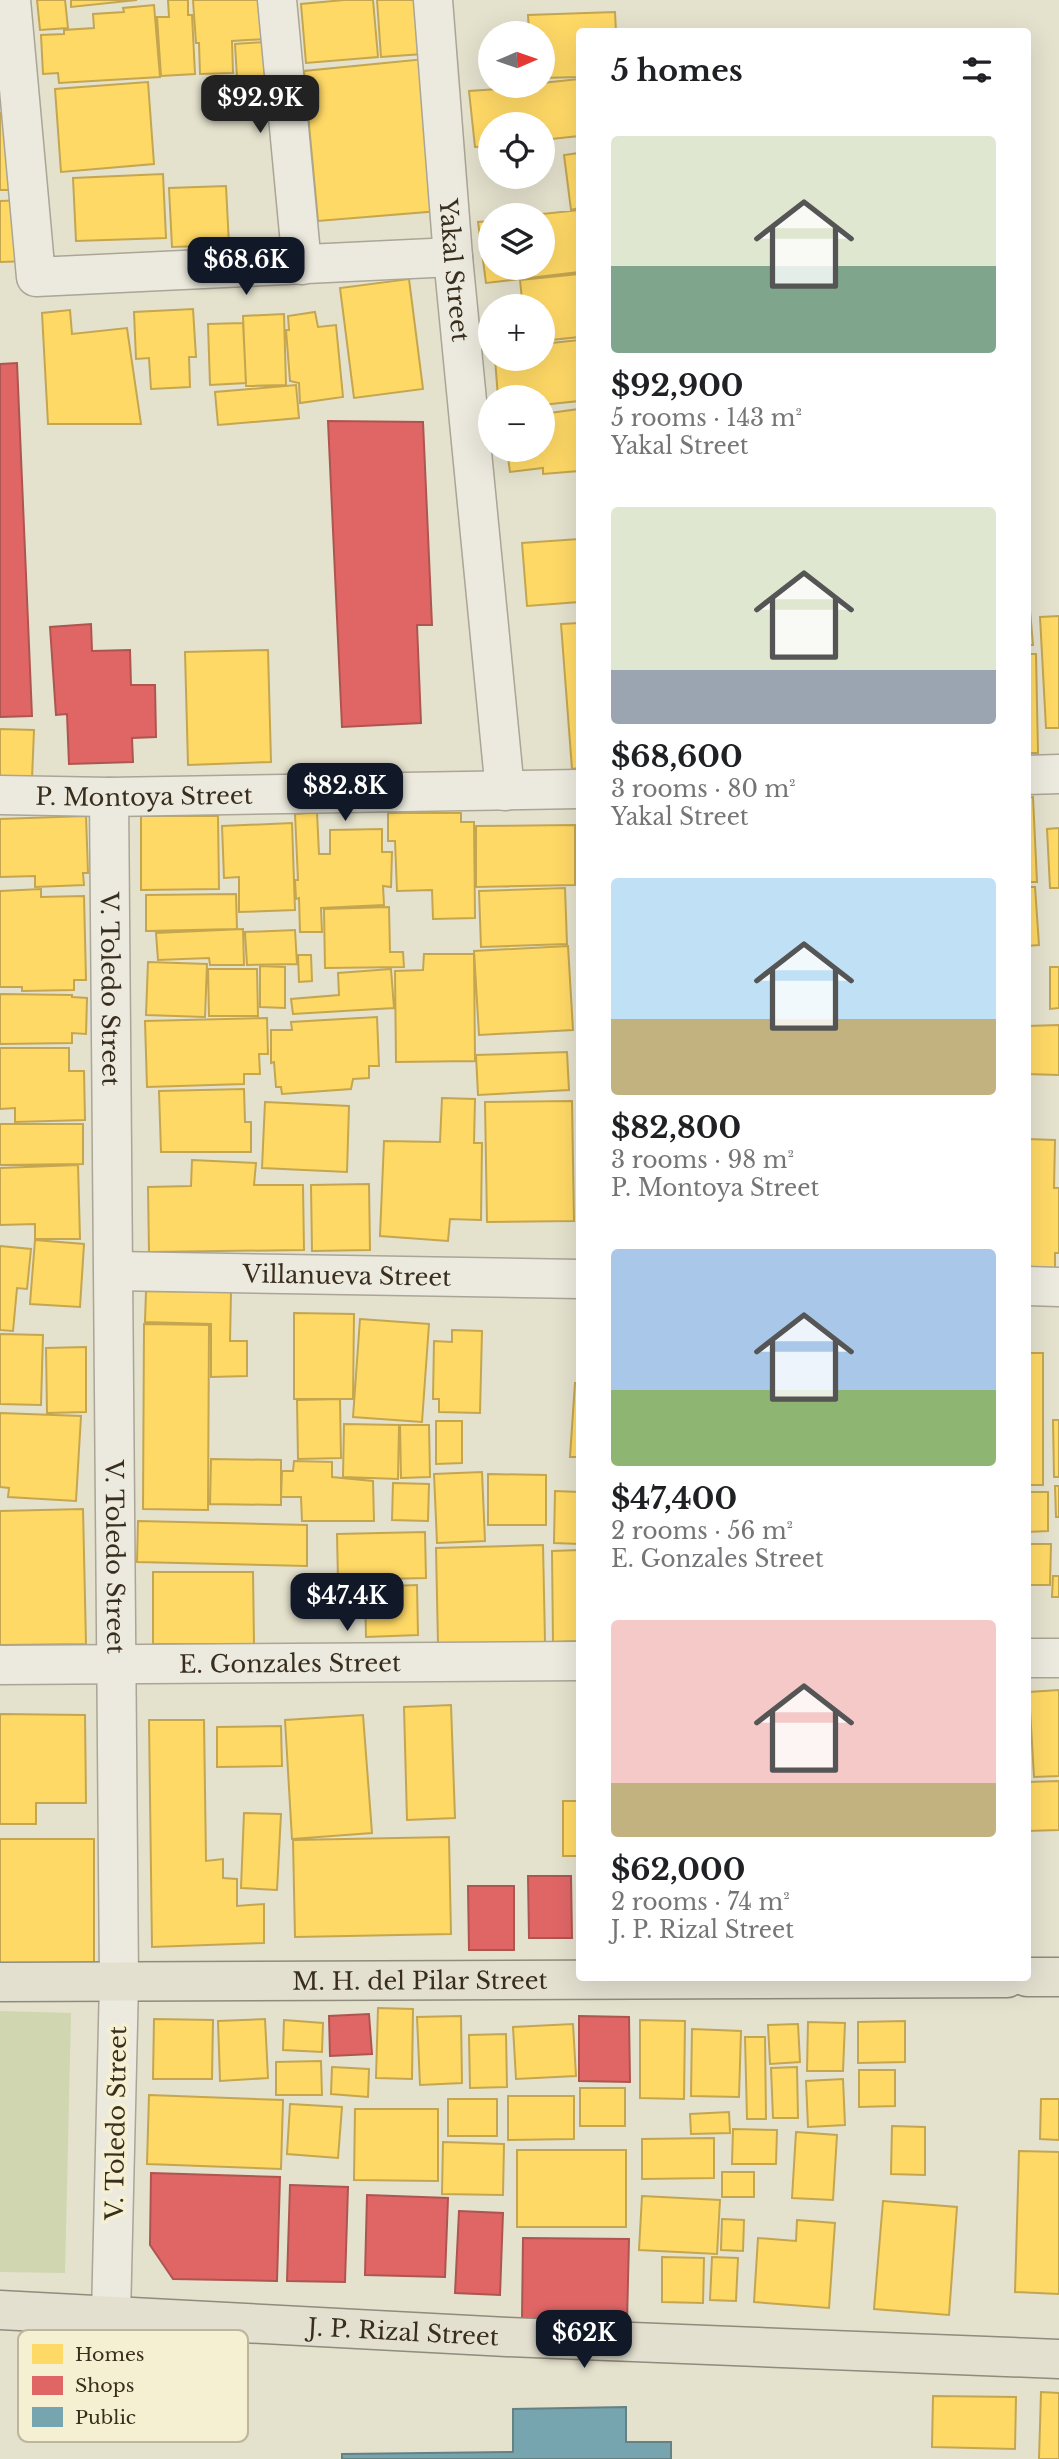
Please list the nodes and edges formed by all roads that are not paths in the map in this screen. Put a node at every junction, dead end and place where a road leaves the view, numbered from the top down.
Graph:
1 (11, 0) edge
2 (277, 0) edge
3 (433, 0) edge
4 (453, 257) junction
5 (302, 265) junction
6 (1031, 775) edge
7 (1059, 775) edge
8 (576, 789) edge
9 (505, 791) junction
10 (0, 795) edge
11 (109, 797) junction
12 (114, 1271) junction
13 (576, 1279) edge
14 (1031, 1286) edge
15 (1059, 1287) edge
16 (1031, 1658) edge
17 (1059, 1658) edge
18 (576, 1661) edge
19 (0, 1665) edge
20 (116, 1665) junction
21 (1031, 1977) edge
22 (1059, 1977) edge
23 (576, 1980) edge
24 (0, 1982) edge
25 (119, 1982) junction
26 (0, 2310) edge
27 (111, 2316) junction
28 (1059, 2359) edge

1 - 5 street
2 - 5 street
3 - 4 street, Yakal Street
4 - 5 street
4 - 9 street, Yakal Street
6 - 7 street
8 - 9 street, P. Montoya Street
9 - 11 street, P. Montoya Street
10 - 11 street, P. Montoya Street
11 - 12 street, V. Toledo Street
12 - 13 street, Villanueva Street
12 - 20 street, V. Toledo Street
14 - 15 street
16 - 17 street
18 - 20 street, E. Gonzales Street
19 - 20 street, E. Gonzales Street
20 - 25 street, V. Toledo Street
21 - 22 main road
23 - 25 main road, M. H. del Pilar Street
24 - 25 main road, M. H. del Pilar Street
25 - 27 street, V. Toledo Street
26 - 27 main road, J. P. Rizal Street
27 - 28 main road, J. P. Rizal Street

